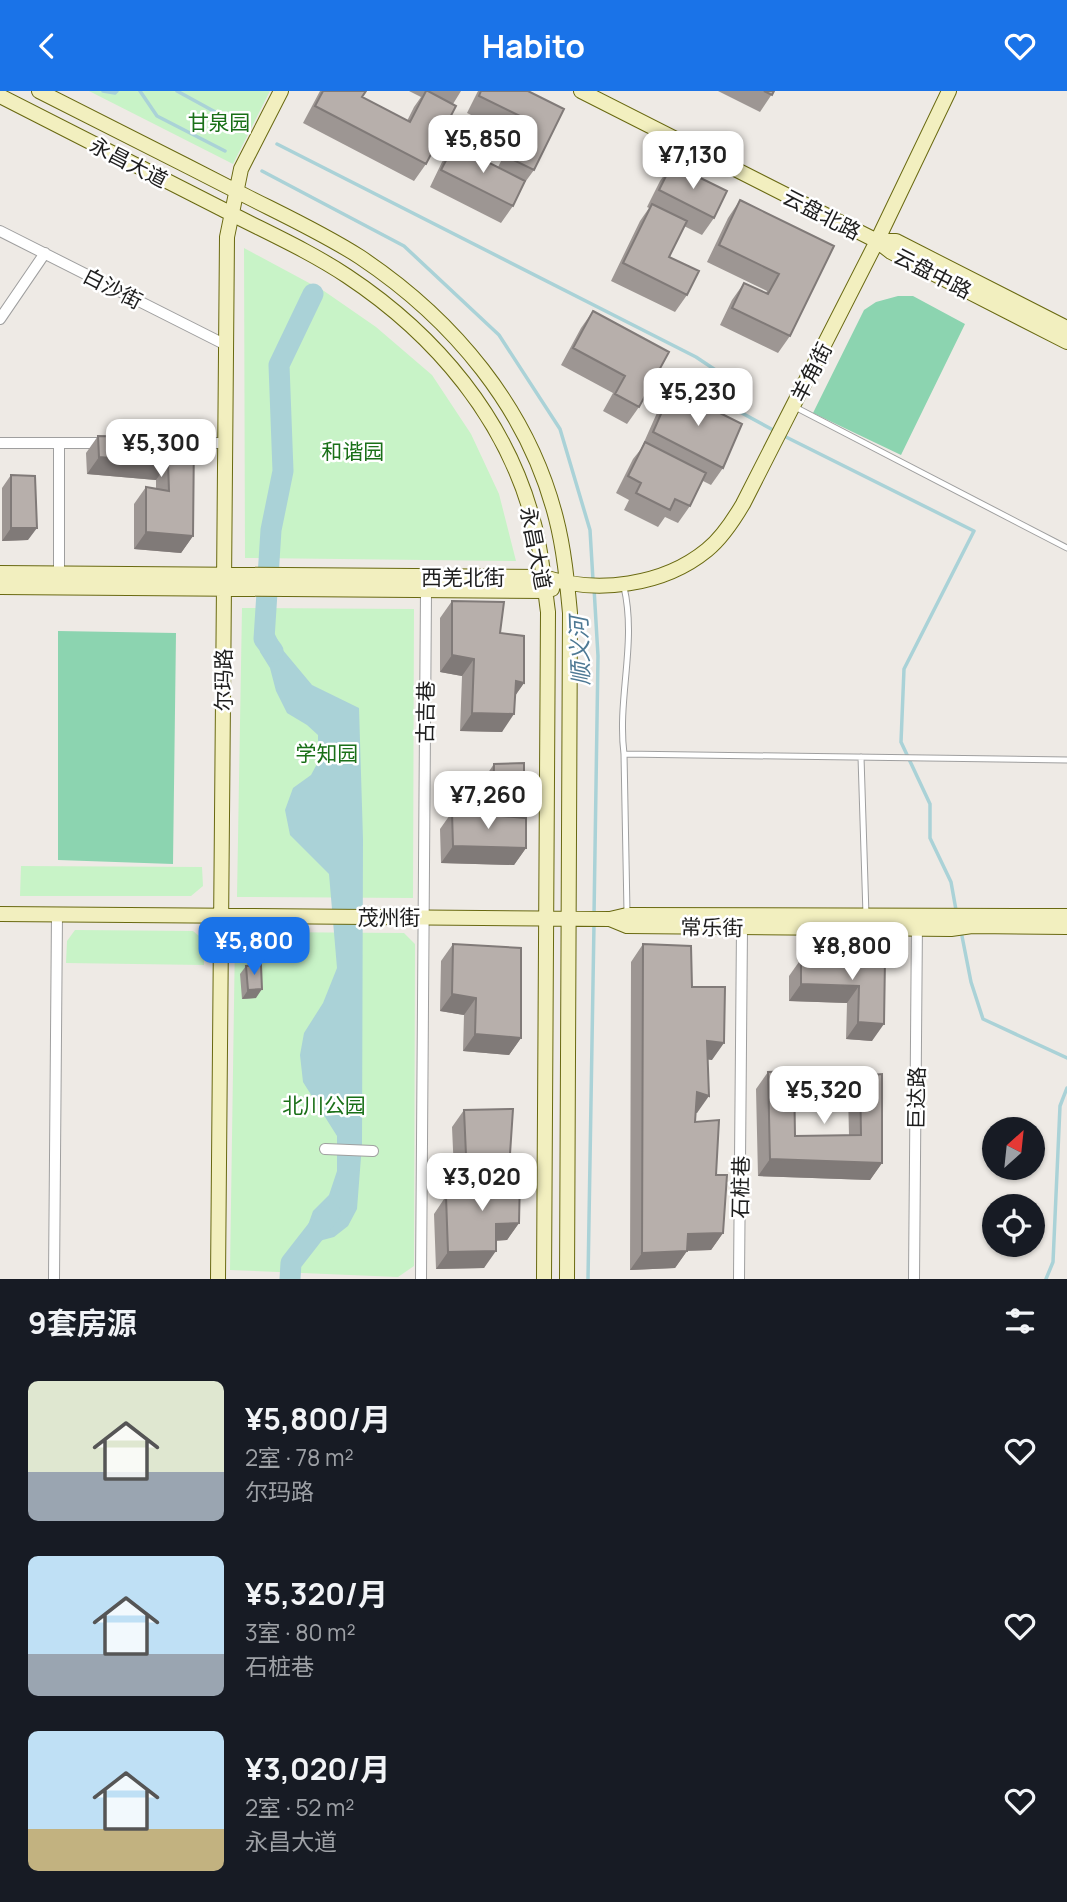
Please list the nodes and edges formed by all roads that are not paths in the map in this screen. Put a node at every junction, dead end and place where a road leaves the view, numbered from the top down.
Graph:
1 (39, 91) edge
2 (281, 91) edge
3 (581, 91) edge
4 (949, 91) edge
5 (0, 96) edge
6 (236, 191) junction
7 (232, 214) junction
8 (0, 231) edge
9 (877, 241) junction
10 (45, 253) junction
11 (0, 319) edge
12 (1067, 328) edge
13 (1067, 342) edge
14 (226, 345) junction
15 (793, 406) junction
16 (0, 443) edge
17 (59, 443) junction
18 (114, 443) edge
19 (169, 443) edge
20 (225, 443) junction
21 (1067, 548) edge
22 (0, 573) edge
23 (59, 574) junction
24 (224, 582) junction
25 (278, 582) junction
26 (545, 584) junction
27 (618, 584) junction
28 (567, 585) junction
29 (0, 587) edge
30 (426, 590) junction
31 (624, 754) junction
32 (862, 757) junction
33 (1067, 760) edge
34 (0, 913) edge
35 (57, 914) junction
36 (221, 915) junction
37 (627, 915) junction
38 (1067, 916) edge
39 (423, 917) junction
40 (866, 917) junction
41 (546, 918) junction
42 (575, 918) junction
43 (610, 919) junction
44 (972, 921) junction
45 (917, 923) junction
46 (742, 927) junction
47 (1067, 927) edge
48 (325, 1149) dead end
49 (373, 1151) dead end
50 (54, 1279) edge
51 (218, 1279) edge
52 (421, 1279) edge
53 (544, 1279) edge
54 (567, 1279) edge
55 (739, 1279) edge
56 (914, 1279) edge

1 - 6 main road, 永昌大道
2 - 6 main road, 尔玛路
3 - 9 main road, 云盘北路
4 - 9 main road, 羊角街
5 - 7 main road, 永昌大道
6 - 7 main road, 尔玛路
6 - 28 main road, 永昌大道
7 - 14 main road, 尔玛路
7 - 26 main road, 永昌大道
8 - 10 street, 白沙街
9 - 12 main road, 云盘中路
9 - 13 main road, 云盘中路
9 - 15 main road, 羊角街
10 - 11 street
10 - 14 street, 白沙街
14 - 20 main road, 尔玛路
15 - 21 lane
15 - 27 main road, 羊角街
16 - 17 street
17 - 18 street
17 - 23 street
19 - 20 street
20 - 24 main road, 尔玛路
22 - 23 main road, 西羌北街
23 - 24 main road, 西羌北街
24 - 25 main road, 西羌北街
24 - 29 main road, 西羌北街
24 - 36 main road, 尔玛路
25 - 26 main road, 西羌北街
25 - 30 main road, 西羌北街
26 - 28 main road, 西羌北街
26 - 30 main road, 西羌北街
26 - 41 main road, 永昌大道
27 - 28 main road, 羊角街
27 - 31 lane
28 - 42 main road, 永昌大道
30 - 39 street, 古吉巷
31 - 32 lane
31 - 37 lane
32 - 33 lane
32 - 40 lane
34 - 35 main road, 茂州街
35 - 36 main road, 茂州街
35 - 50 street
36 - 39 main road, 茂州街
36 - 51 main road, 尔玛路
37 - 40 main road, 常乐街
37 - 43 main road, 常乐街
38 - 44 main road, 常乐街
39 - 41 main road, 茂州街
39 - 52 street, 古吉巷
40 - 45 main road, 常乐街
41 - 42 main road, 茂州街
41 - 53 main road, 永昌大道
42 - 43 main road, 常乐街
42 - 54 main road, 永昌大道
43 - 46 main road, 常乐街
44 - 45 main road, 常乐街
44 - 47 main road, 常乐街
45 - 46 main road, 常乐街
45 - 56 street, 巨达路
46 - 55 street, 石桩巷
48 - 49 street

